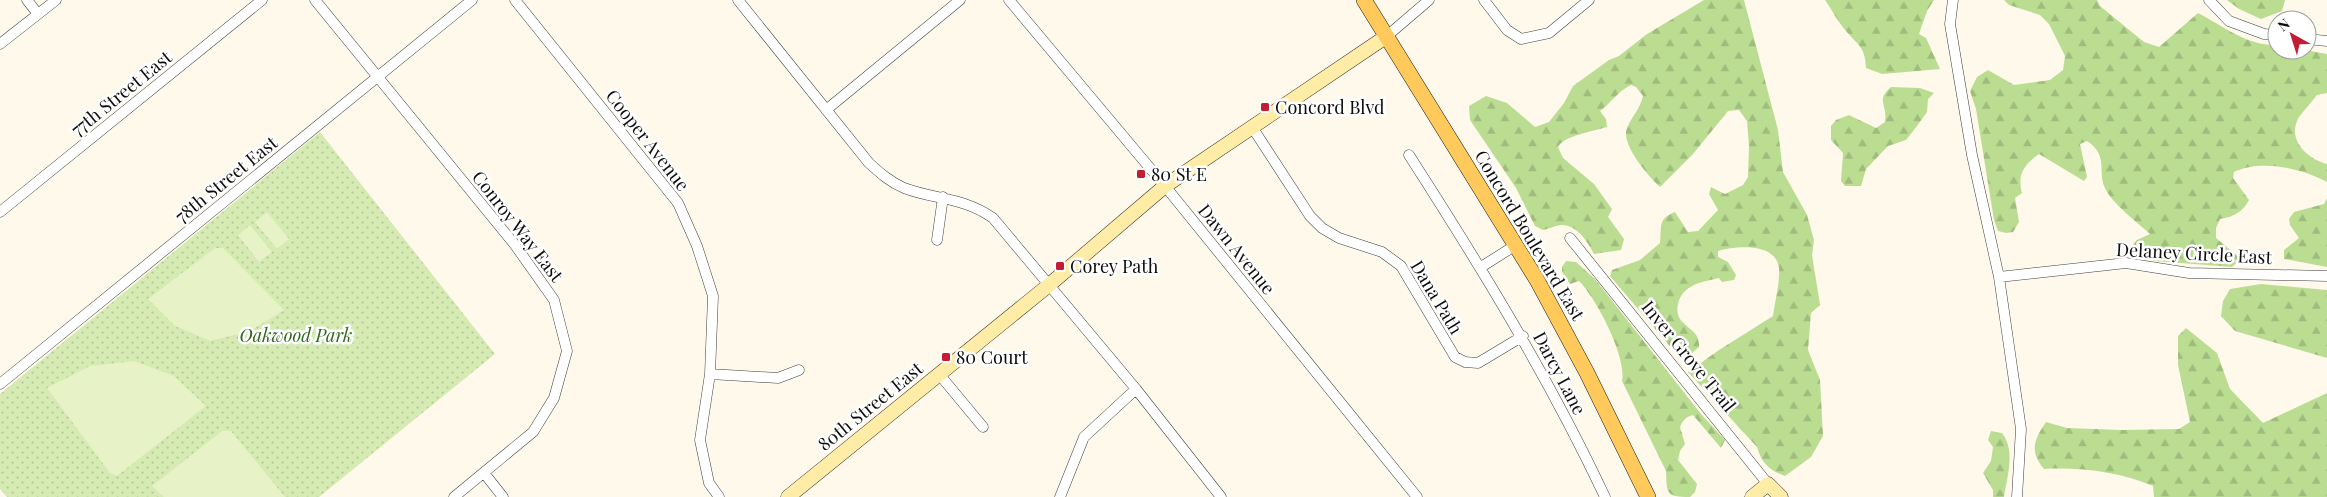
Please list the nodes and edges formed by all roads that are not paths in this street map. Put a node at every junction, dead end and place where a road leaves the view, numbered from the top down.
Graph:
1 (27, 0) edge
2 (56, 0) edge
3 (262, 0) edge
4 (315, 0) edge
5 (472, 0) edge
6 (515, 0) edge
7 (738, 0) edge
8 (960, 0) edge
9 (1008, 0) edge
10 (1364, 0) edge
11 (1429, 0) edge
12 (1484, 0) edge
13 (1589, 0) edge
14 (1952, 0) edge
15 (2208, 0) edge
16 (38, 14) junction
17 (2267, 34) edge
18 (1387, 36) junction
19 (0, 44) edge
20 (377, 77) junction
21 (826, 110) junction
22 (1252, 127) junction
23 (1409, 155) dead end
24 (1165, 186) junction
25 (943, 197) junction
26 (0, 212) edge
27 (1570, 238) dead end
28 (937, 240) dead end
29 (1516, 245) junction
30 (1481, 267) junction
31 (2327, 276) edge
32 (1999, 277) junction
33 (1049, 285) junction
34 (1523, 336) junction
35 (800, 370) dead end
36 (710, 374) junction
37 (939, 374) junction
38 (0, 384) edge
39 (1136, 389) junction
40 (983, 428) dead end
41 (484, 473) junction
42 (1768, 484) junction
43 (454, 497) edge
44 (503, 497) edge
45 (719, 497) edge
46 (788, 497) edge
47 (1060, 497) edge
48 (1221, 497) edge
49 (1417, 497) edge
50 (1605, 497) edge
51 (1648, 497) edge
52 (1752, 497) edge
53 (1781, 497) edge
54 (2017, 497) edge

1 - 16 street
2 - 16 street
3 - 26 street, 77th Street East
4 - 20 street, Conroy Way East
5 - 20 street, 78th Street East
6 - 36 street, Cooper Avenue
7 - 21 street
8 - 21 street
9 - 24 street, Dawn Avenue
10 - 18 main road, Concord Boulevard East
11 - 18 street, 80th Street East
12 - 13 street
14 - 32 street
15 - 17 street
16 - 19 street
18 - 22 street, 80th Street East
18 - 29 main road, Concord Boulevard East
20 - 38 street, 78th Street East
20 - 41 street, Conroy Way East
21 - 25 street
22 - 24 street, 80th Street East
22 - 34 street, Dana Path
23 - 30 street, Darcy Lane
24 - 33 street, 80th Street East
24 - 49 street, Dawn Avenue
25 - 28 street
25 - 33 street
27 - 42 street, Inver Grove Trail
29 - 30 street
29 - 51 main road, Concord Boulevard East
30 - 34 street, Darcy Lane
31 - 32 street, Delaney Circle East
32 - 54 street
33 - 37 street, 80th Street East
33 - 39 street
34 - 50 street, Darcy Lane
35 - 36 street
36 - 45 street, Cooper Avenue
37 - 40 street
37 - 46 street, 80th Street East
39 - 47 street
39 - 48 street
41 - 43 street, Conroy Way East
41 - 44 street
42 - 52 street
42 - 53 street, Inver Grove Trail

